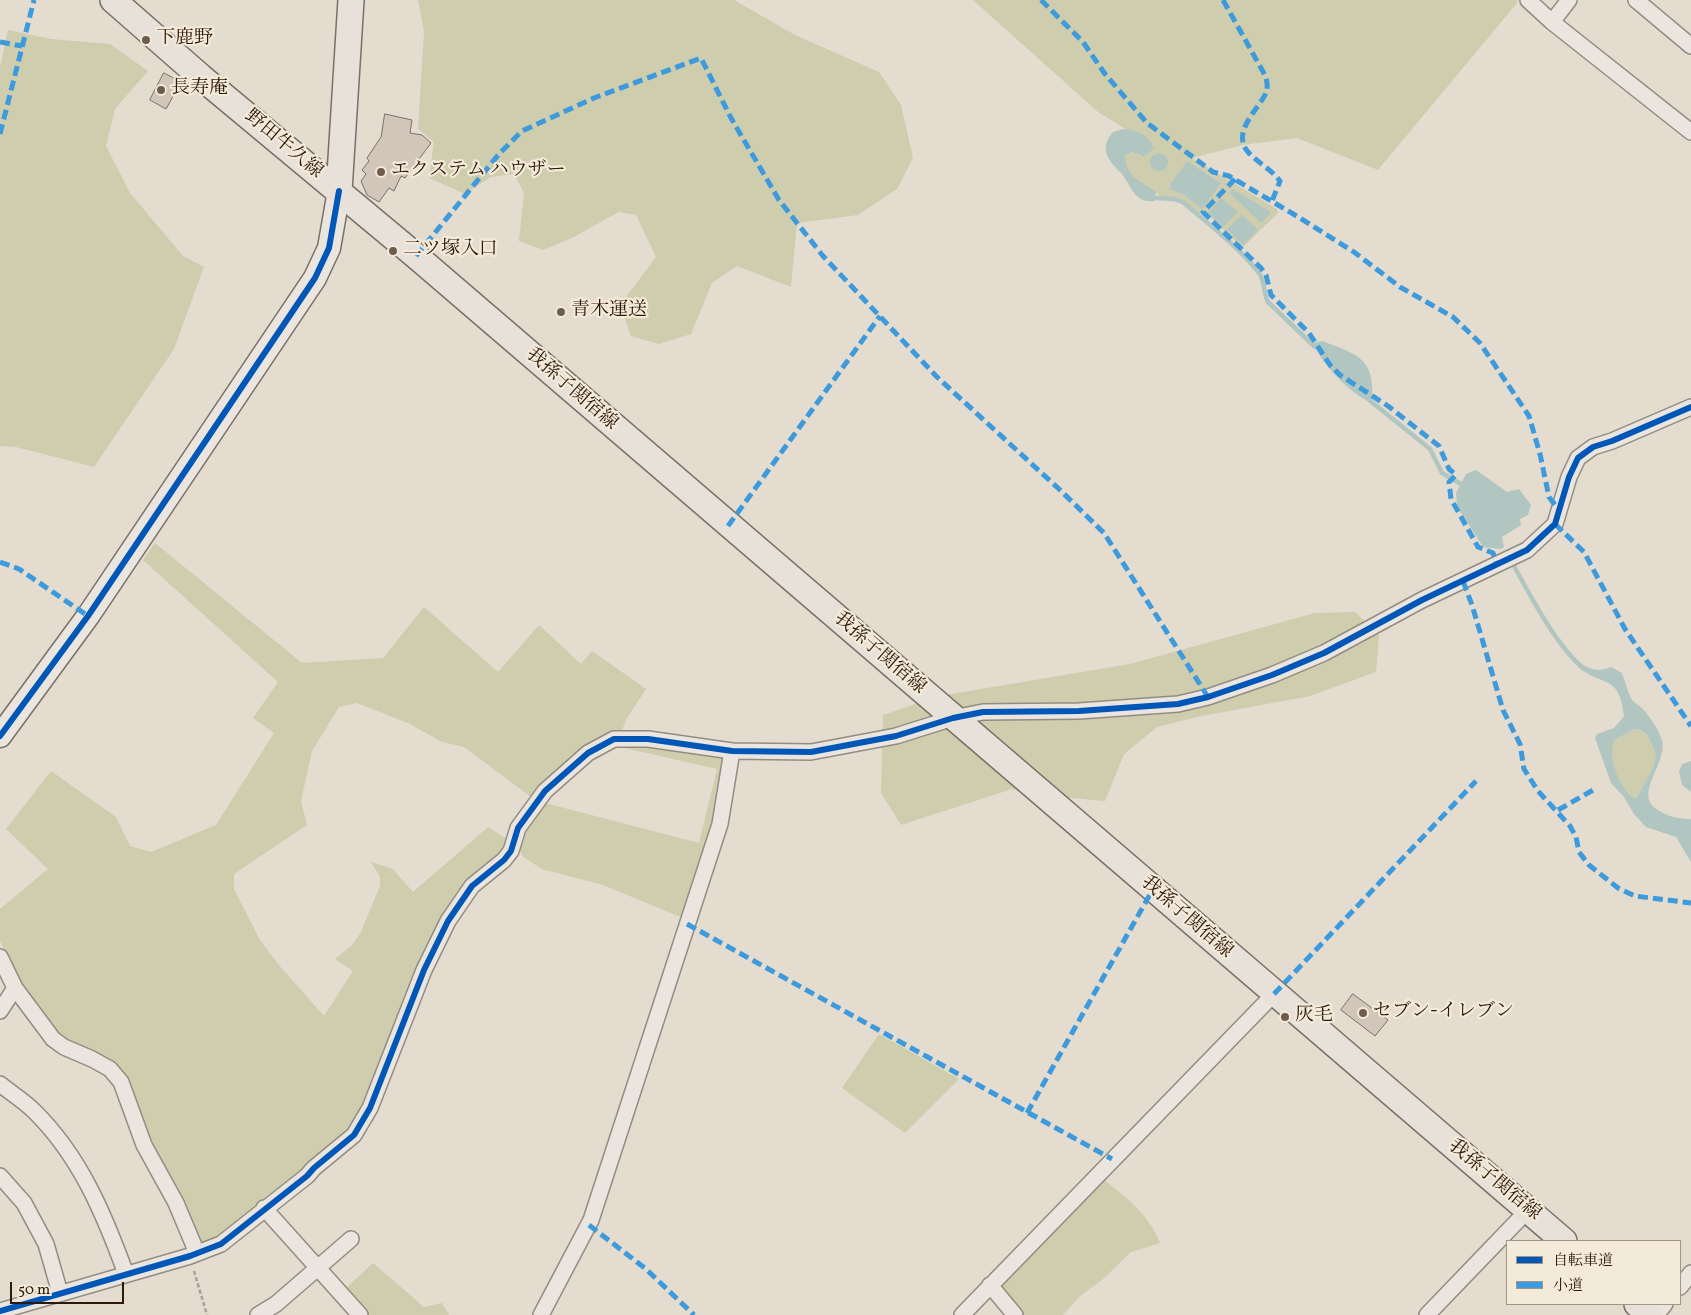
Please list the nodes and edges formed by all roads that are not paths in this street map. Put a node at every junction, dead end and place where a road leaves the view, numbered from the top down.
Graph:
1 (113, 0) edge
2 (351, 0) edge
3 (1528, 0) edge
4 (1569, 0) edge
5 (1636, 0) edge
6 (1552, 22) junction
7 (1691, 46) edge
8 (1691, 132) edge
9 (339, 191) junction
10 (1691, 407) edge
11 (953, 718) junction
12 (0, 736) edge
13 (732, 751) junction
14 (0, 957) edge
15 (15, 988) junction
16 (1274, 994) junction
17 (0, 1011) edge
18 (0, 1084) edge
19 (0, 1176) edge
20 (264, 1208) junction
21 (1528, 1210) junction
22 (351, 1239) dead end
23 (1563, 1240) edge
24 (193, 1254) junction
25 (316, 1268) junction
26 (1691, 1273) edge
27 (126, 1274) junction
28 (990, 1285) junction
29 (1681, 1286) edge
30 (60, 1293) junction
31 (1638, 1305) edge
32 (1664, 1305) edge
33 (0, 1311) edge
34 (258, 1315) edge
35 (360, 1315) edge
36 (541, 1315) edge
37 (962, 1315) edge
38 (1015, 1315) edge
39 (1427, 1315) edge
40 (1650, 1315) edge
41 (1656, 1315) edge

1 - 9 main road, 野田牛久線
2 - 9 main road
3 - 6 street
4 - 6 street
5 - 7 street
6 - 8 street
9 - 11 main road, 我孫子関宿線
9 - 12 street
10 - 11 street
11 - 13 street
11 - 16 main road, 我孫子関宿線
13 - 20 street
13 - 36 street
14 - 15 street
15 - 17 street
15 - 24 street
16 - 21 main road, 我孫子関宿線
16 - 28 street
18 - 27 street
19 - 30 street
20 - 24 street
20 - 25 street
21 - 23 main road, 我孫子関宿線
21 - 39 street
22 - 25 street
24 - 27 street
25 - 34 street
25 - 35 street
26 - 29 street
27 - 30 street
28 - 37 street
28 - 38 street
30 - 33 street
31 - 40 main road
32 - 41 street

